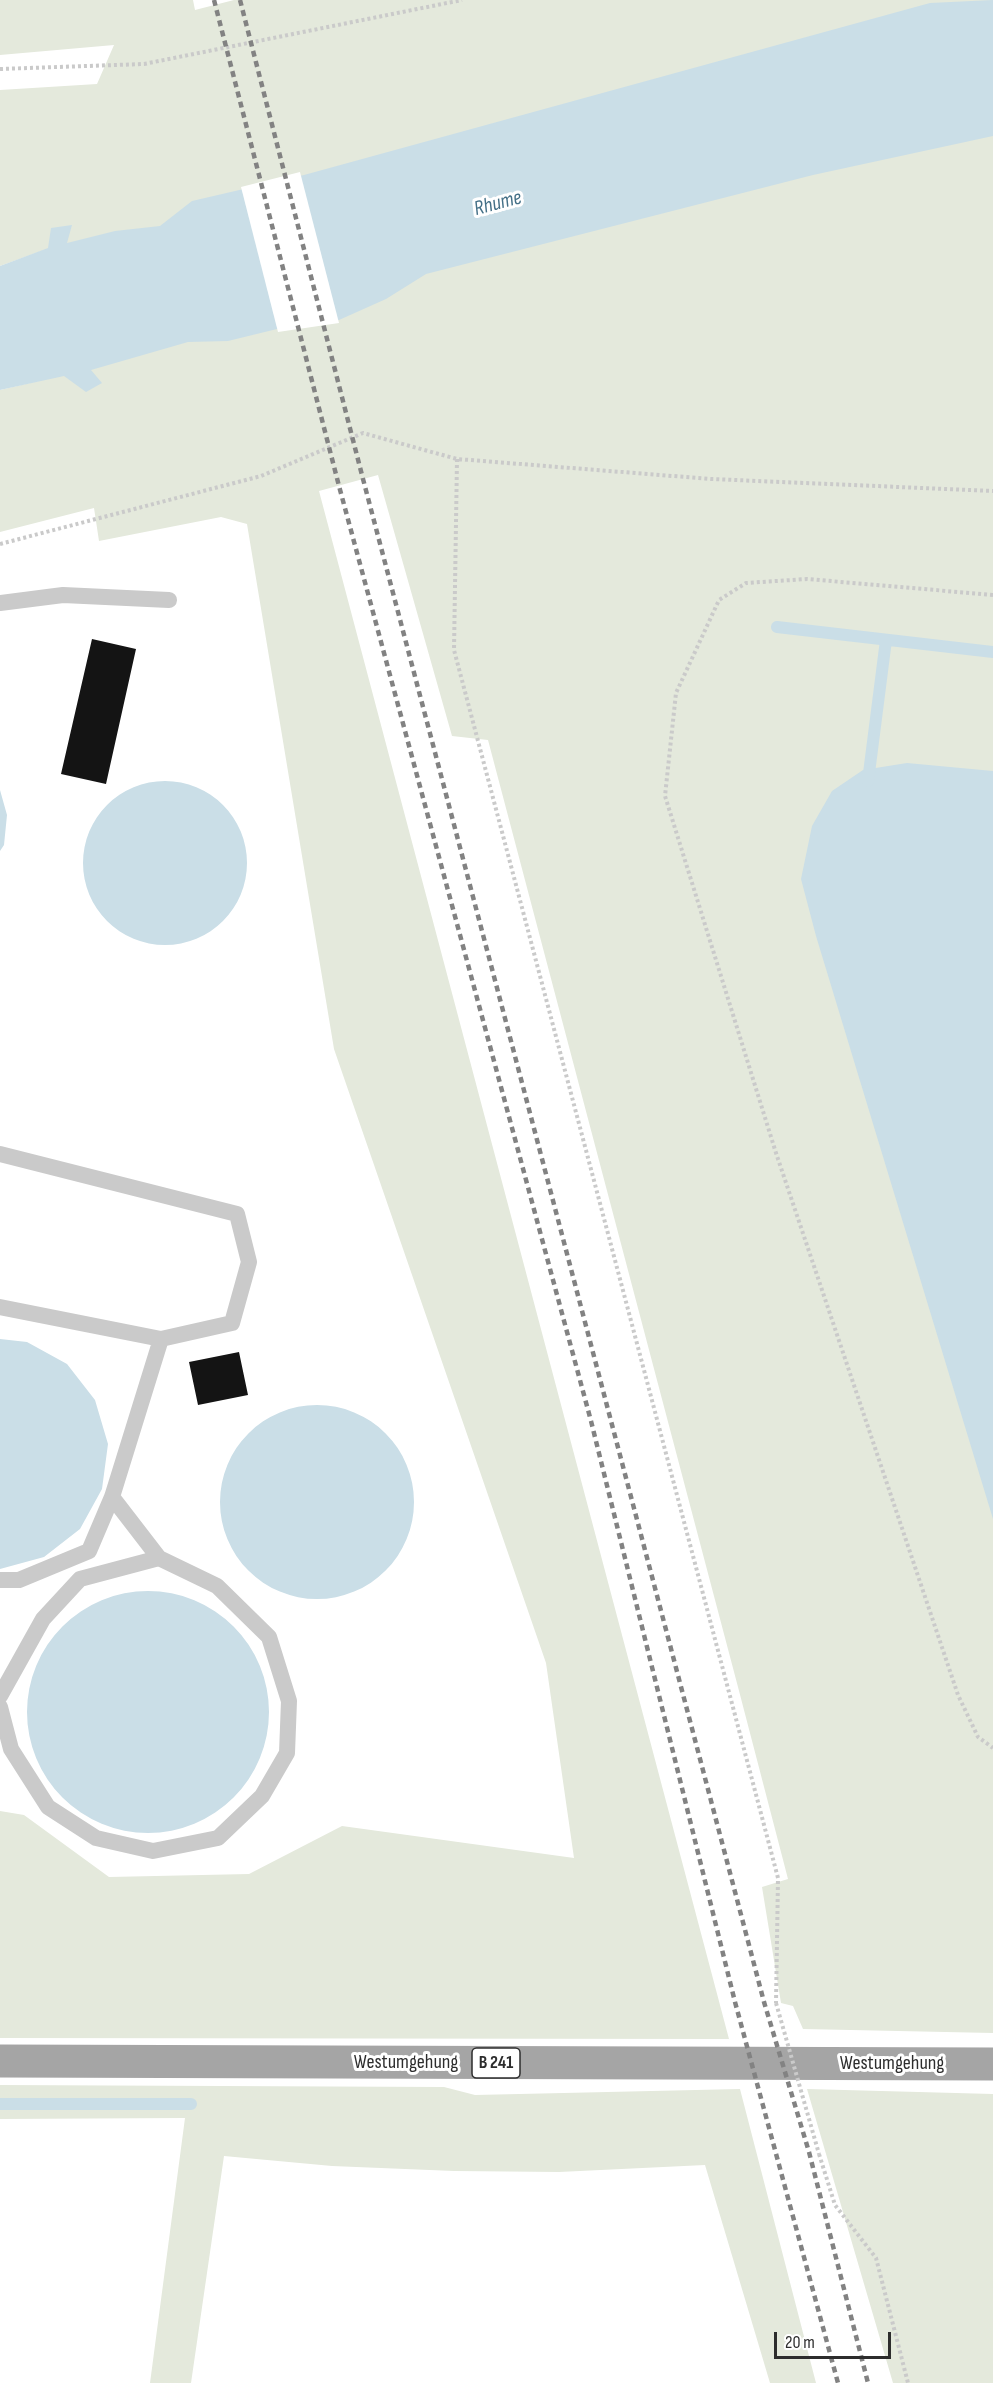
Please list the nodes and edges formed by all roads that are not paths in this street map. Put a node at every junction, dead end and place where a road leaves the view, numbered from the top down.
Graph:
1 (169, 600) dead end
2 (0, 603) edge
3 (0, 1154) edge
4 (0, 1306) edge
5 (161, 1339) junction
6 (112, 1497) junction
7 (159, 1558) junction
8 (0, 1580) edge
9 (0, 1696) edge
10 (0, 1707) edge
11 (0, 2061) edge
12 (993, 2064) edge

1 - 2 lane
3 - 5 lane
4 - 5 lane
5 - 6 lane
6 - 7 lane
6 - 8 lane
7 - 9 lane
7 - 10 lane
11 - 12 main road, Westumgehung / B 241

